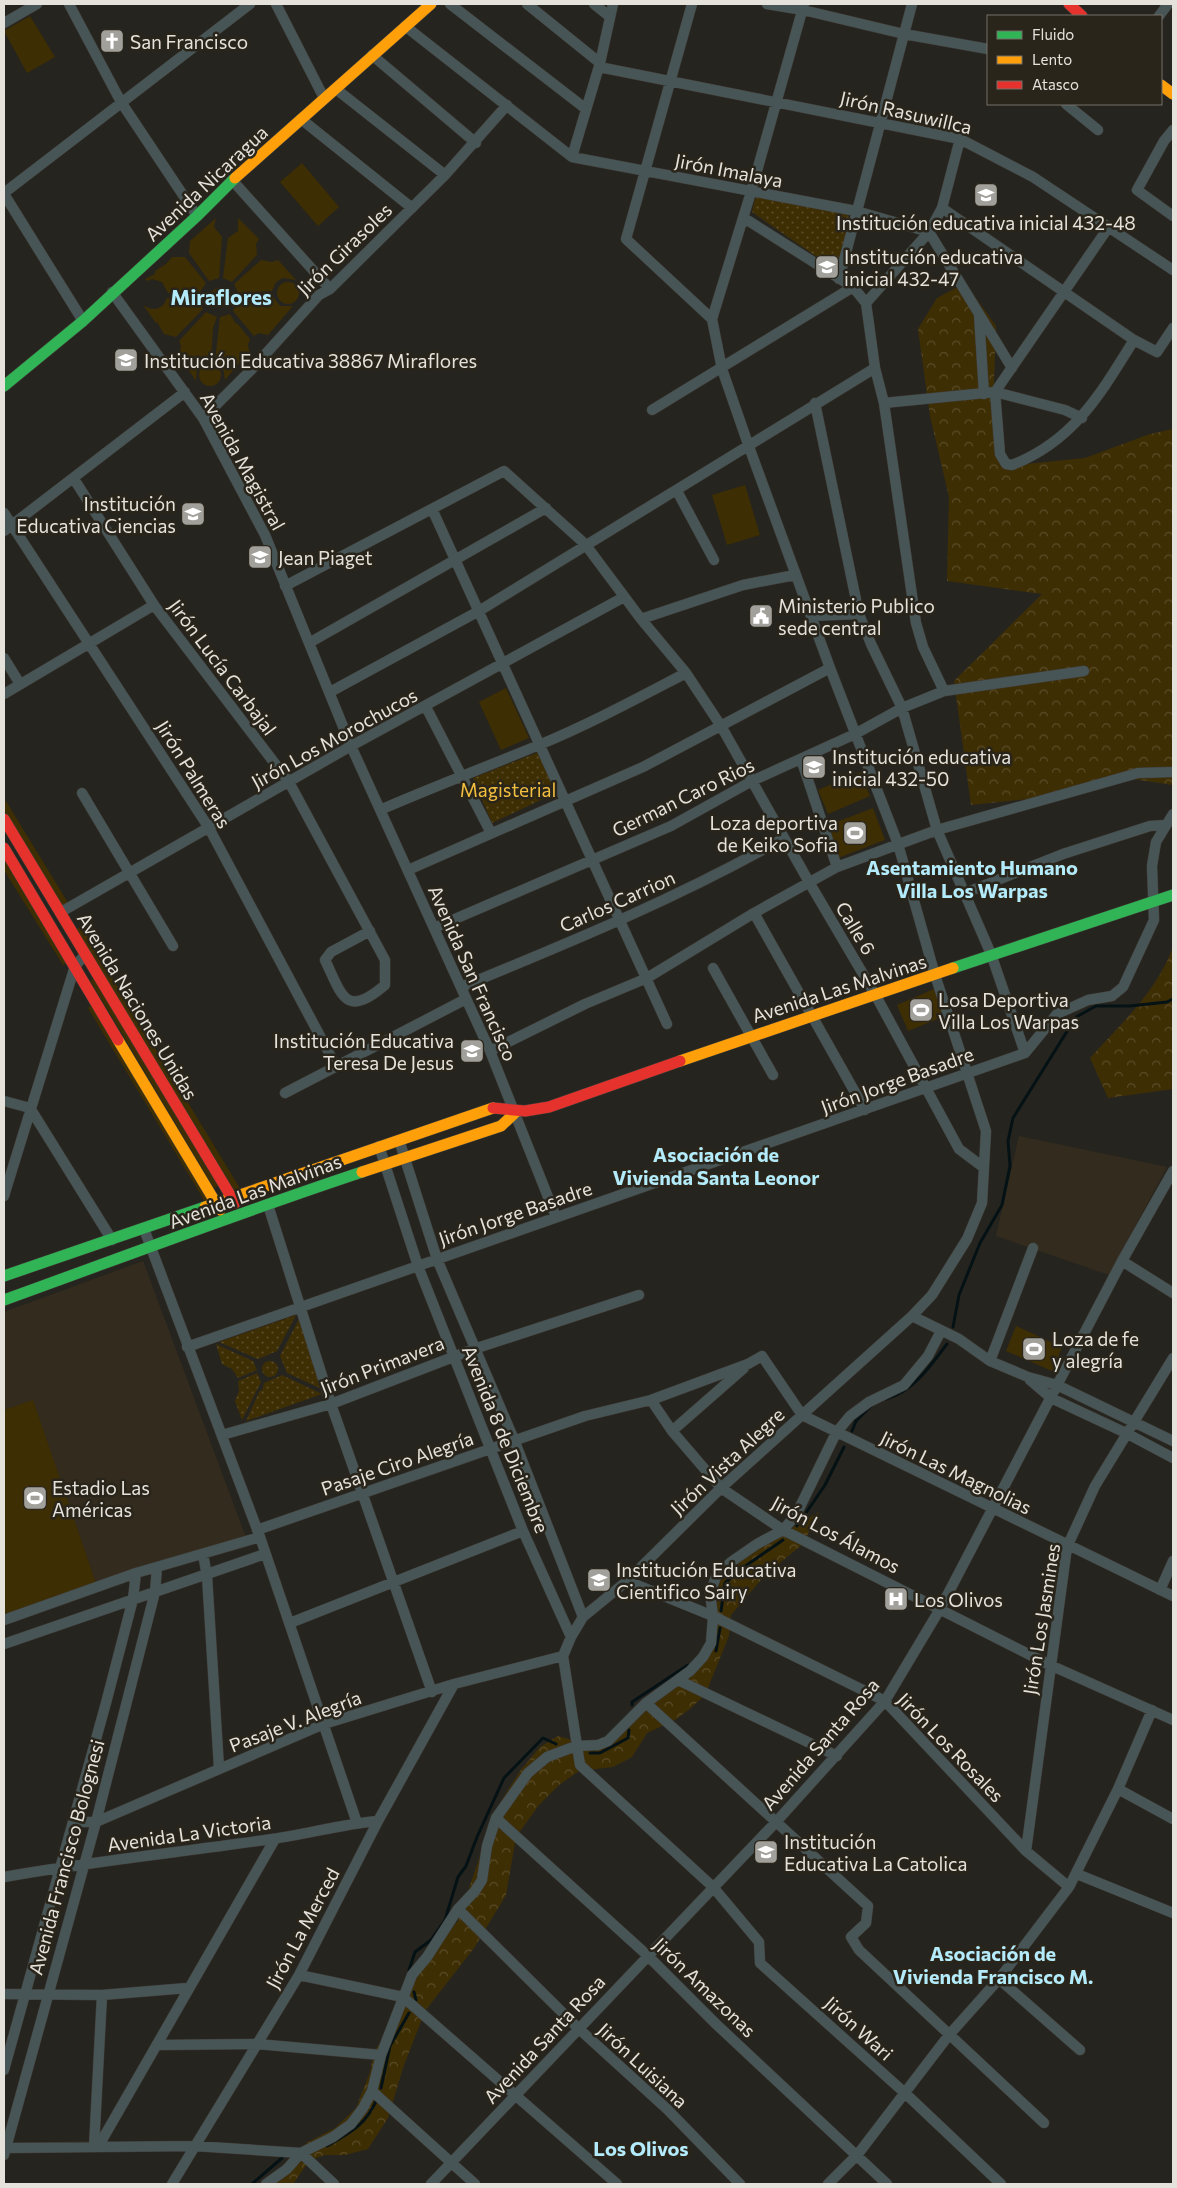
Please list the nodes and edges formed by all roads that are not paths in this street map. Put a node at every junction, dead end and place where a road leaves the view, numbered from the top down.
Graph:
1 (37, 4) edge
2 (69, 4) edge
3 (250, 4) edge
4 (276, 4) edge
5 (431, 4) edge
6 (450, 4) edge
7 (527, 4) edge
8 (594, 4) edge
9 (613, 4) edge
10 (692, 4) edge
11 (767, 4) edge
12 (912, 4) edge
13 (1069, 4) edge
14 (1168, 4) edge
15 (803, 7) edge
16 (1081, 15) edge
17 (1160, 15) edge
18 (609, 16) junction
19 (4, 23) edge
20 (405, 26) junction
21 (904, 34) junction
22 (987, 49) edge
23 (372, 56) junction
24 (599, 65) junction
25 (670, 81) junction
26 (1162, 86) edge
27 (336, 89) junction
28 (1173, 94) edge
29 (324, 98) junction
30 (121, 102) junction
31 (777, 102) junction
32 (507, 105) junction
33 (1067, 105) edge
34 (586, 109) junction
35 (301, 119) junction
36 (880, 123) junction
37 (1098, 130) dead end
38 (1173, 130) edge
39 (960, 139) junction
40 (476, 143) junction
41 (572, 157) junction
42 (646, 172) junction
43 (444, 175) junction
44 (232, 180) junction
45 (751, 192) junction
46 (4, 193) edge
47 (412, 208) junction
48 (942, 208) junction
49 (856, 211) junction
50 (197, 216) junction
51 (1173, 216) edge
52 (744, 218) junction
53 (1108, 228) junction
54 (929, 232) junction
55 (1173, 270) edge
56 (839, 279) junction
57 (853, 287) junction
58 (330, 289) junction
59 (1066, 291) junction
60 (112, 292) junction
61 (866, 303) junction
62 (978, 312) junction
63 (712, 319) junction
64 (83, 321) junction
65 (1173, 328) edge
66 (1134, 340) junction
67 (875, 368) junction
68 (1012, 368) junction
69 (722, 369) junction
70 (4, 386) edge
71 (186, 392) junction
72 (995, 392) junction
73 (984, 394) junction
74 (815, 402) junction
75 (884, 403) junction
76 (652, 410) dead end
77 (203, 418) junction
78 (1082, 418) junction
79 (748, 444) junction
80 (74, 479) junction
81 (677, 491) junction
82 (546, 508) junction
83 (432, 509) junction
84 (4, 513) edge
85 (8, 528) edge
86 (585, 544) junction
87 (714, 560) dead end
88 (456, 561) junction
89 (795, 575) junction
90 (286, 586) junction
91 (624, 597) junction
92 (154, 605) junction
93 (479, 611) junction
94 (859, 614) junction
95 (812, 616) junction
96 (641, 619) junction
97 (90, 643) junction
98 (309, 643) junction
99 (4, 658) edge
100 (502, 663) junction
101 (830, 668) junction
102 (1084, 671) dead end
103 (686, 673) junction
104 (20, 684) junction
105 (944, 691) junction
106 (330, 692) junction
107 (4, 694) edge
108 (426, 707) junction
109 (902, 708) junction
110 (721, 726) junction
111 (855, 734) junction
112 (540, 745) junction
113 (351, 746) junction
114 (801, 759) junction
115 (1173, 772) edge
116 (462, 774) junction
117 (752, 781) junction
118 (289, 782) junction
119 (82, 793) dead end
120 (565, 799) junction
121 (380, 810) junction
122 (1173, 814) edge
123 (4, 819) edge
124 (1165, 825) junction
125 (209, 828) junction
126 (937, 830) junction
127 (491, 833) junction
128 (784, 838) junction
129 (898, 844) junction
130 (4, 848) edge
131 (593, 860) junction
132 (837, 867) junction
133 (408, 870) junction
134 (130, 873) junction
135 (809, 882) junction
136 (965, 893) junction
137 (1173, 896) edge
138 (1154, 902) junction
139 (62, 912) junction
140 (754, 913) junction
141 (621, 921) junction
142 (434, 928) junction
143 (370, 931) junction
144 (173, 946) dead end
145 (86, 954) junction
146 (991, 954) junction
147 (75, 966) junction
148 (713, 968) dead end
149 (935, 975) junction
150 (646, 978) junction
151 (461, 987) junction
152 (876, 996) junction
153 (466, 999) junction
154 (812, 1016) junction
155 (667, 1024) dead end
156 (752, 1036) junction
157 (490, 1051) junction
158 (1025, 1053) junction
159 (336, 1066) junction
160 (966, 1073) junction
161 (773, 1075) dead end
162 (925, 1087) junction
163 (285, 1093) dead end
164 (4, 1101) edge
165 (30, 1108) junction
166 (865, 1110) junction
167 (516, 1112) junction
168 (399, 1140) junction
169 (379, 1146) junction
170 (405, 1157) junction
171 (385, 1164) junction
172 (983, 1167) junction
173 (1173, 1171) edge
174 (4, 1196) edge
175 (232, 1197) junction
176 (216, 1202) junction
177 (268, 1205) junction
178 (241, 1212) junction
179 (556, 1217) junction
180 (224, 1219) junction
181 (144, 1229) junction
182 (112, 1240) junction
183 (150, 1248) junction
184 (1033, 1248) dead end
185 (437, 1259) junction
186 (1122, 1261) junction
187 (418, 1266) junction
188 (4, 1276) edge
189 (1173, 1293) edge
190 (639, 1295) dead end
191 (4, 1300) edge
192 (300, 1308) junction
193 (912, 1316) junction
194 (941, 1331) junction
195 (187, 1347) junction
196 (474, 1349) junction
197 (454, 1357) junction
198 (1173, 1358) edge
199 (990, 1361) junction
200 (748, 1364) junction
201 (1028, 1377) junction
202 (1057, 1384) junction
203 (1051, 1398) junction
204 (650, 1400) junction
205 (331, 1404) junction
206 (802, 1415) junction
207 (1134, 1420) junction
208 (672, 1431) junction
209 (836, 1433) junction
210 (1126, 1433) junction
211 (222, 1435) junction
212 (1173, 1441) edge
213 (515, 1442) junction
214 (492, 1449) junction
215 (1173, 1458) edge
216 (721, 1488) junction
217 (363, 1493) junction
218 (993, 1508) junction
219 (783, 1530) junction
220 (524, 1531) junction
221 (258, 1533) junction
222 (1067, 1547) junction
223 (203, 1554) junction
224 (265, 1554) junction
225 (1173, 1561) edge
226 (157, 1567) junction
227 (136, 1573) junction
228 (207, 1576) junction
229 (627, 1581) junction
230 (395, 1582) junction
231 (1160, 1590) junction
232 (154, 1592) junction
233 (1173, 1596) edge
234 (133, 1599) junction
235 (940, 1609) junction
236 (713, 1616) junction
237 (583, 1617) junction
238 (4, 1620) edge
239 (290, 1622) junction
240 (571, 1636) junction
241 (4, 1644) edge
242 (563, 1656) junction
243 (1050, 1665) junction
244 (678, 1680) junction
245 (454, 1684) junction
246 (432, 1692) junction
247 (885, 1701) junction
248 (646, 1703) junction
249 (106, 1704) junction
250 (125, 1705) junction
251 (1152, 1710) junction
252 (1173, 1720) edge
253 (324, 1724) junction
254 (576, 1746) junction
255 (836, 1756) junction
256 (219, 1768) junction
257 (1118, 1789) junction
258 (496, 1818) junction
259 (1173, 1819) edge
260 (378, 1821) junction
261 (74, 1822) junction
262 (96, 1822) junction
263 (776, 1822) junction
264 (357, 1823) junction
265 (275, 1839) junction
266 (1026, 1851) junction
267 (84, 1864) junction
268 (62, 1867) junction
269 (1077, 1874) junction
270 (4, 1877) edge
271 (1069, 1887) junction
272 (713, 1888) junction
273 (458, 1909) junction
274 (1173, 1913) edge
275 (647, 1955) junction
276 (299, 1975) junction
277 (999, 1979) junction
278 (187, 1988) junction
279 (25, 1993) junction
280 (4, 1994) edge
281 (46, 1994) junction
282 (102, 1995) junction
283 (403, 1997) junction
284 (578, 2028) junction
285 (949, 2035) junction
286 (256, 2044) junction
287 (157, 2045) junction
288 (1080, 2050) dead end
289 (380, 2055) junction
290 (4, 2070) edge
291 (372, 2091) junction
292 (516, 2094) junction
293 (906, 2094) junction
294 (1044, 2122) dead end
295 (194, 2146) junction
296 (96, 2147) junction
297 (4, 2150) edge
298 (301, 2153) junction
299 (858, 2154) junction
300 (452, 2162) junction
301 (172, 2184) edge
302 (266, 2184) edge
303 (334, 2184) edge
304 (431, 2184) edge
305 (475, 2184) edge
306 (617, 2184) edge
307 (740, 2184) edge
308 (828, 2184) edge
309 (887, 2184) edge
310 (1001, 2184) edge

1 - 19 street
2 - 30 street
3 - 30 street
4 - 29 street
5 - 20 main road, Avenida Nicaragua
6 - 34 street
7 - 24 street
8 - 18 street
9 - 18 street
10 - 25 street
11 - 15 street
12 - 21 street
13 - 16 main road
14 - 17 street
15 - 21 street
15 - 31 street
18 - 24 street
20 - 23 main road, Avenida Nicaragua
20 - 32 street, Jirón Imalaya
21 - 22 street
21 - 36 street
23 - 27 main road, Avenida Nicaragua
23 - 40 street
24 - 25 street, Jirón Rasuwillca
24 - 34 street
25 - 31 street, Jirón Rasuwillca
25 - 42 street
26 - 28 main road
27 - 29 main road, Avenida Nicaragua
27 - 43 street
29 - 35 main road, Avenida Nicaragua
30 - 46 street
30 - 50 street
31 - 36 street, Jirón Rasuwillca
31 - 45 street
32 - 40 street, Jirón Girasoles
32 - 41 street, Jirón Imalaya
33 - 37 street
34 - 41 street
35 - 44 main road, Avenida Nicaragua
35 - 47 street
36 - 39 street, Jirón Rasuwillca
36 - 49 street
38 - 51 street
39 - 48 street
39 - 53 street, Jirón Rasuwillca
40 - 43 street, Jirón Girasoles
41 - 42 street, Jirón Imalaya
42 - 45 street, Jirón Imalaya
42 - 63 street
43 - 47 street, Jirón Girasoles
44 - 50 main road, Avenida Nicaragua
44 - 58 street
45 - 49 street, Jirón Imalaya
45 - 52 street
46 - 64 street
47 - 58 street, Jirón Girasoles
48 - 54 street
48 - 59 street
49 - 54 street, Jirón Imalaya
49 - 56 street
50 - 60 main road, Avenida Nicaragua
52 - 56 street
52 - 63 street
53 - 55 street, Jirón Rasuwillca
53 - 59 street
54 - 61 street
54 - 62 street
56 - 57 street
57 - 61 street
57 - 69 street
58 - 77 street, Jirón Girasoles
59 - 66 street
59 - 68 street
60 - 64 main road, Avenida Nicaragua
60 - 71 street, Avenida Magistral
61 - 67 street
62 - 68 street
62 - 73 street
63 - 69 street, Jirón Vista Alegre
64 - 70 main road, Avenida Nicaragua
65 - 66 street
66 - 78 street
67 - 74 street
67 - 75 street
68 - 72 street
69 - 76 street
69 - 79 street, Jirón Vista Alegre
71 - 77 street, Avenida Magistral
71 - 80 street
72 - 73 street
72 - 78 street
72 - 78 street
73 - 75 street
74 - 79 street
74 - 94 street
75 - 105 street
77 - 90 street, Avenida Magistral
79 - 81 street
79 - 89 street, Jirón Vista Alegre
80 - 85 street
80 - 92 street, Jirón Lucía Carbajal
81 - 86 street
81 - 87 street
82 - 83 street, Calle 6
82 - 86 street, Calle 6
82 - 88 street
83 - 88 street
83 - 90 street
84 - 85 street, Jirón Palmeras
85 - 97 street, Jirón Palmeras
86 - 91 street, Calle 6
86 - 93 street
88 - 93 street
88 - 98 street
89 - 95 street, Jirón Vista Alegre
89 - 96 street
90 - 98 street, Avenida Magistral
91 - 96 street, Calle 6
91 - 100 street, Jirón Los Morochucos
92 - 97 street
92 - 118 street, Jirón Lucía Carbajal
93 - 100 street
93 - 106 street
94 - 95 street
94 - 109 street
95 - 101 street, Jirón Vista Alegre
96 - 103 street, Calle 6
97 - 104 street
97 - 125 street, Jirón Palmeras
98 - 106 street, Avenida Magistral
99 - 104 street
100 - 108 street, Jirón Los Morochucos
100 - 112 street
101 - 110 street
101 - 111 street, Jirón Vista Alegre
102 - 105 street, German Caro Rios
103 - 110 street, Calle 6
103 - 112 street
104 - 107 street
105 - 109 street, German Caro Rios
106 - 113 street, Avenida Magistral
108 - 113 street, Jirón Los Morochucos
108 - 116 street
109 - 111 street, German Caro Rios
109 - 126 street
110 - 117 street, Calle 6
110 - 120 street
111 - 114 street, German Caro Rios
111 - 129 street, Jirón Vista Alegre
112 - 116 street
112 - 120 street
113 - 118 street, Jirón Los Morochucos
113 - 121 street, Avenida San Francisco
114 - 117 street, German Caro Rios
114 - 132 street
115 - 126 street
116 - 121 street
116 - 127 street
117 - 128 street, Calle 6
117 - 131 street, German Caro Rios
118 - 125 street, Jirón Los Morochucos
118 - 143 street, Jirón Lucía Carbajal
119 - 134 street
120 - 127 street
120 - 131 street
121 - 133 street, Avenida San Francisco
122 - 124 street
123 - 139 main road, Avenida Naciones Unidas
124 - 136 street
124 - 138 street
125 - 134 street, Jirón Los Morochucos
125 - 159 street, Jirón Palmeras
126 - 129 street
126 - 136 street
127 - 133 street
128 - 135 street, Calle 6
128 - 141 street, Carlos Carrion
129 - 132 street
129 - 149 street, Jirón Vista Alegre
130 - 147 main road, Avenida Naciones Unidas
131 - 141 street
131 - 142 street, German Caro Rios
132 - 135 street
133 - 142 street, Avenida San Francisco
134 - 139 street, Jirón Los Morochucos
134 - 144 street
135 - 140 street
135 - 152 street, Calle 6
136 - 146 street
137 - 138 main road, Avenida Las Malvinas
138 - 146 main road, Avenida Las Malvinas
138 - 158 street
139 - 145 main road, Avenida Naciones Unidas
140 - 150 street
140 - 154 street
141 - 150 street
141 - 151 street, Carlos Carrion
142 - 151 street, Avenida San Francisco
143 - 143 street, Jirón Lucía Carbajal
145 - 147 street
145 - 175 main road, Avenida Naciones Unidas
146 - 149 main road, Avenida Las Malvinas
146 - 158 street
147 - 165 street
147 - 176 main road, Avenida Naciones Unidas
148 - 156 street
149 - 152 main road, Avenida Las Malvinas
149 - 160 street, Jirón Vista Alegre
150 - 155 street
150 - 157 street
151 - 153 street, Avenida San Francisco
152 - 154 main road, Avenida Las Malvinas
152 - 162 street, Calle 6
153 - 157 street, Avenida San Francisco
153 - 159 street
154 - 156 main road, Avenida Las Malvinas
154 - 166 street
156 - 161 street
156 - 167 main road, Avenida Las Malvinas
157 - 167 street, Avenida San Francisco
158 - 160 street, Jirón Jorge Basadre
159 - 163 street
160 - 162 street, Jirón Jorge Basadre
160 - 172 street, Jirón Vista Alegre
162 - 166 street, Jirón Jorge Basadre
162 - 172 street, Calle 6
164 - 165 street
165 - 174 street
165 - 182 street
166 - 179 street, Jirón Jorge Basadre
167 - 168 main road, Avenida Las Malvinas
167 - 170 main road, Avenida Las Malvinas
167 - 179 street, Avenida San Francisco
168 - 169 main road, Avenida Las Malvinas
168 - 170 street, Avenida 8 de Diciembre
169 - 171 street, Avenida 8 de Diciembre
169 - 175 main road, Avenida Las Malvinas
170 - 171 main road, Avenida Las Malvinas
170 - 185 street, Avenida 8 de Diciembre
171 - 177 main road, Avenida Las Malvinas
171 - 187 street, Avenida 8 de Diciembre
172 - 193 street, Jirón Vista Alegre
173 - 186 street, Avenida Santa Rosa
175 - 176 main road, Avenida Las Malvinas
175 - 178 main road, Avenida Naciones Unidas
176 - 180 main road, Avenida Naciones Unidas
176 - 181 main road, Avenida Las Malvinas
177 - 178 main road, Avenida Las Malvinas
177 - 192 street
178 - 180 main road, Avenida Las Malvinas
179 - 185 street, Jirón Jorge Basadre
180 - 183 main road, Avenida Las Malvinas
181 - 182 main road, Avenida Las Malvinas
181 - 183 street
182 - 188 main road, Avenida Las Malvinas
183 - 191 main road, Avenida Las Malvinas
183 - 195 street
184 - 199 street
185 - 187 street, Jirón Jorge Basadre
185 - 196 street, Avenida 8 de Diciembre
186 - 189 street
186 - 202 street, Avenida Santa Rosa
187 - 192 street, Jirón Jorge Basadre
187 - 197 street, Avenida 8 de Diciembre
190 - 196 street, Jirón Primavera
192 - 195 street, Jirón Jorge Basadre
192 - 205 street
193 - 194 street
193 - 206 street, Jirón Vista Alegre
194 - 199 street
194 - 209 street
195 - 211 street
196 - 197 street, Jirón Primavera
196 - 213 street, Avenida 8 de Diciembre
197 - 205 street, Jirón Primavera
197 - 214 street, Avenida 8 de Diciembre
198 - 207 street, Jirón Los Jasmines
199 - 201 street
200 - 204 street, Pasaje Ciro Alegría
200 - 206 street, Jirón Las Magnolias
200 - 208 street
201 - 202 street
201 - 203 street
202 - 203 street, Avenida Santa Rosa
202 - 207 street
203 - 210 street
203 - 218 street, Avenida Santa Rosa
204 - 208 street, Jirón Los Álamos
204 - 213 street, Pasaje Ciro Alegría
205 - 211 street, Jirón Primavera
205 - 217 street
206 - 209 street, Jirón Las Magnolias
206 - 216 street, Jirón Vista Alegre
207 - 210 street, Jirón Los Jasmines
207 - 212 street
208 - 216 street, Jirón Los Álamos
209 - 218 street, Jirón Las Magnolias
209 - 219 street
210 - 215 street
210 - 222 street, Jirón Los Jasmines
211 - 221 street
213 - 214 street, Pasaje Ciro Alegría
213 - 237 street, Avenida 8 de Diciembre
214 - 217 street, Pasaje Ciro Alegría
214 - 220 street, Avenida 8 de Diciembre
216 - 219 street, Jirón Los Álamos
216 - 229 street, Jirón Vista Alegre
217 - 221 street, Pasaje Ciro Alegría
217 - 230 street
218 - 222 street, Jirón Las Magnolias
218 - 235 street, Avenida Santa Rosa
219 - 235 street, Jirón Los Álamos
219 - 236 street
220 - 230 street
220 - 240 street, Avenida 8 de Diciembre
221 - 223 street, Pasaje Ciro Alegría
221 - 224 street
222 - 231 street, Jirón Las Magnolias
222 - 243 street, Jirón Los Jasmines
223 - 226 street, Pasaje Ciro Alegría
223 - 228 street
224 - 228 street
224 - 239 street
225 - 231 street
226 - 227 street, Pasaje Ciro Alegría
226 - 232 street, Avenida Francisco Bolognesi
227 - 234 street, Avenida Francisco Bolognesi
227 - 238 street, Pasaje Ciro Alegría
228 - 232 street
228 - 256 street
229 - 236 street, Jirón Los Rosales
229 - 237 street, Jirón Vista Alegre
230 - 239 street
230 - 246 street
231 - 233 street, Jirón Las Magnolias
232 - 234 street
232 - 250 street, Avenida Francisco Bolognesi
234 - 241 street
234 - 249 street, Avenida Francisco Bolognesi
235 - 243 street, Jirón Los Álamos
235 - 247 street, Avenida Santa Rosa
236 - 244 street
236 - 247 street, Jirón Los Rosales
237 - 240 street, Jirón Vista Alegre
239 - 253 street
240 - 242 street
242 - 245 street, Pasaje V. Alegría
242 - 254 street
243 - 251 street, Jirón Los Álamos
243 - 266 street, Jirón Los Jasmines
244 - 248 street
244 - 255 street
245 - 246 street, Pasaje V. Alegría
245 - 260 street, Jirón La Merced
246 - 253 street, Pasaje V. Alegría
247 - 255 street, Avenida Santa Rosa
247 - 266 street, Jirón Los Rosales
248 - 254 street
248 - 263 street
249 - 250 street
249 - 261 street, Avenida Francisco Bolognesi
250 - 262 street, Avenida Francisco Bolognesi
251 - 252 street, Jirón Los Álamos
251 - 257 street
253 - 256 street, Pasaje V. Alegría
253 - 264 street
254 - 258 street
254 - 272 street, Jirón Wari
255 - 263 street, Avenida Santa Rosa
256 - 262 street, Pasaje V. Alegría
257 - 259 street
257 - 269 street
258 - 273 street
258 - 275 street, Jirón Amazonas
260 - 264 street, Avenida La Victoria
260 - 276 street, Jirón La Merced
261 - 262 street, Pasaje V. Alegría
261 - 268 street, Avenida Francisco Bolognesi
262 - 267 street, Avenida Francisco Bolognesi
263 - 272 street, Avenida Santa Rosa
263 - 285 street
264 - 265 street, Avenida La Victoria
265 - 267 street, Avenida La Victoria
265 - 278 street
266 - 271 street, Jirón Los Rosales
267 - 268 street, Avenida La Victoria
267 - 281 street, Avenida Francisco Bolognesi
268 - 270 street, Avenida La Victoria
268 - 279 street, Avenida Francisco Bolognesi
269 - 271 street
269 - 274 street
271 - 277 street
272 - 275 street, Avenida Santa Rosa
272 - 293 street, Jirón Wari
273 - 283 street
273 - 284 street, Jirón Luisiana
275 - 284 street, Avenida Santa Rosa
275 - 299 street, Jirón Amazonas
276 - 283 street
276 - 286 street, Jirón La Merced
277 - 285 street
277 - 288 street
278 - 282 street
278 - 287 street
279 - 280 street
279 - 281 street
279 - 290 street, Avenida Francisco Bolognesi
281 - 282 street
281 - 297 street, Avenida Francisco Bolognesi
282 - 296 street
283 - 289 street
283 - 292 street
284 - 292 street, Avenida Santa Rosa
284 - 307 street, Jirón Luisiana
285 - 293 street
285 - 294 street
286 - 287 street
286 - 289 street
286 - 295 street, Jirón La Merced
287 - 296 street
289 - 291 street
291 - 298 street
291 - 300 street
292 - 300 street, Avenida Santa Rosa
292 - 306 street
293 - 299 street
293 - 310 street, Jirón Wari
295 - 296 street
295 - 298 street
295 - 301 street, Jirón La Merced
296 - 297 street
298 - 302 street
298 - 303 street
299 - 308 street
299 - 309 street, Jirón Amazonas
300 - 304 street, Avenida Santa Rosa
300 - 305 street

